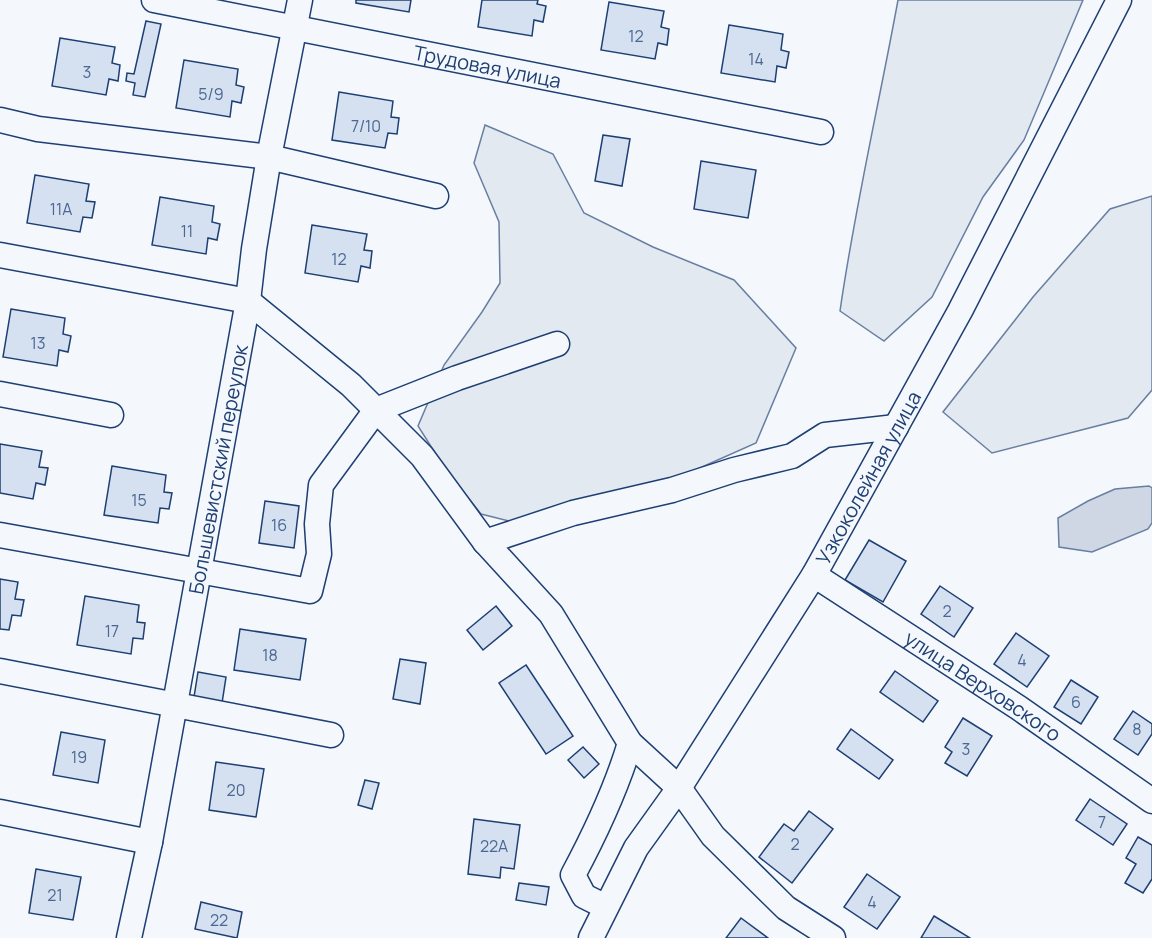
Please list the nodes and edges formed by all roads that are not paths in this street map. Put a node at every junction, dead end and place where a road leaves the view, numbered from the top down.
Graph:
1 (154, 0) edge
2 (300, 0) edge
3 (1119, 0) edge
4 (294, 26) junction
5 (0, 120) edge
6 (821, 132) dead end
7 (269, 157) junction
8 (436, 196) dead end
9 (0, 255) edge
10 (248, 301) junction
11 (557, 344) dead end
12 (0, 394) edge
13 (375, 410) junction
14 (111, 415) dead end
15 (896, 427) junction
16 (0, 535) edge
17 (485, 542) junction
18 (199, 571) junction
19 (814, 575) junction
20 (0, 671) edge
21 (174, 705) junction
22 (331, 735) dead end
23 (630, 743) junction
24 (679, 788) junction
25 (1152, 801) edge
26 (0, 812) edge
27 (150, 842) junction
28 (606, 907) junction
29 (129, 938) edge
30 (591, 938) edge
31 (833, 938) edge

1 - 4 street, Трудовая улица
2 - 4 street, Большевистский переулок
3 - 15 street, Узкоколейная улица
4 - 6 street, Трудовая улица
4 - 7 street, Большевистский переулок
5 - 7 street
7 - 8 street
7 - 10 street, Большевистский переулок
9 - 10 street
10 - 13 street
10 - 18 street, Большевистский переулок
11 - 13 street
12 - 14 street
13 - 17 street
13 - 18 street
15 - 17 street
15 - 19 street, Узкоколейная улица
16 - 18 street
17 - 23 street
18 - 21 street, Большевистский переулок
19 - 24 street, Узкоколейная улица
19 - 25 street, улица Верховского
20 - 21 street
21 - 22 street
21 - 27 street, Большевистский переулок
23 - 24 street
23 - 28 street
24 - 28 street, Узкоколейная улица
24 - 31 street
26 - 27 street
27 - 29 street, Большевистский переулок
28 - 30 street, Узкоколейная улица

